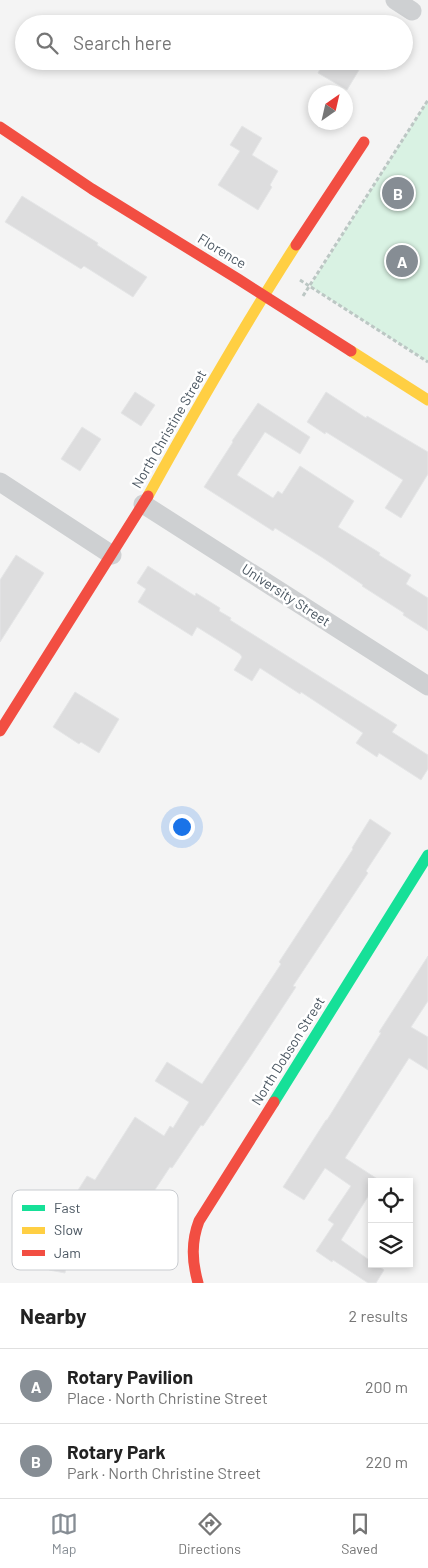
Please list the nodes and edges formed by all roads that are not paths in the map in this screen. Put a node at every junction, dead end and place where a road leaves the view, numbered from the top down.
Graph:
1 (395, 0) edge
2 (412, 11) dead end
3 (0, 127) edge
4 (364, 142) dead end
5 (264, 295) junction
6 (428, 400) edge
7 (0, 482) edge
8 (143, 504) junction
9 (112, 554) junction
10 (428, 686) edge
11 (0, 731) edge
12 (428, 855) edge
13 (198, 1283) edge

1 - 2 street
3 - 5 street, Florence
4 - 5 street, North Christine Street
5 - 6 street, Florence
5 - 8 street, North Christine Street
7 - 9 street
8 - 9 street, North Christine Street
8 - 10 street, University Street
9 - 11 street, North Christine Street
12 - 13 street, North Dobson Street

